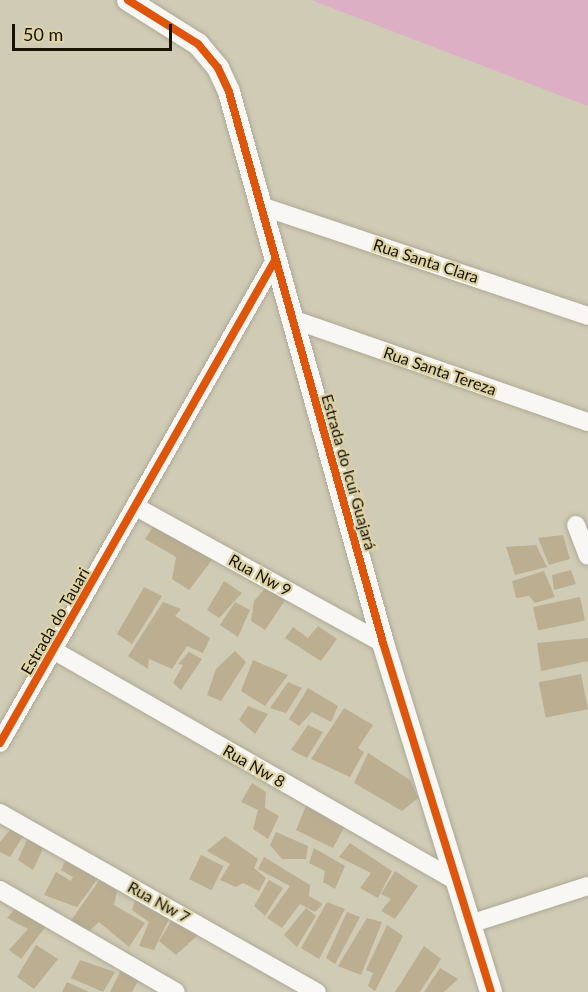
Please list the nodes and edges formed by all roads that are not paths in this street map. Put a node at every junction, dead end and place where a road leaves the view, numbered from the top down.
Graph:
1 (128, 0) edge
2 (264, 207) junction
3 (274, 262) junction
4 (588, 315) edge
5 (292, 319) junction
6 (588, 422) edge
7 (138, 508) junction
8 (576, 525) dead end
9 (588, 556) edge
10 (382, 643) junction
11 (53, 650) junction
12 (0, 743) edge
13 (0, 813) edge
14 (456, 881) junction
15 (588, 886) edge
16 (0, 890) edge
17 (470, 924) junction
18 (176, 992) edge
19 (317, 992) edge
20 (491, 992) edge

1 - 2 street, Estrada do Icuí Guajará
2 - 3 street, Estrada do Icuí Guajará
2 - 4 street, Rua Santa Clara
3 - 5 street, Estrada do Icuí Guajará
3 - 7 street, Estrada do Tauari
5 - 6 street, Rua Santa Tereza
5 - 10 street, Estrada do Icuí Guajará
7 - 10 street, Rua Nw 9
7 - 11 street, Estrada do Tauari
8 - 9 street
10 - 14 street, Estrada do Icuí Guajará
11 - 12 street, Estrada do Tauari
11 - 14 street, Rua Nw 8
13 - 19 street, Rua Nw 7
14 - 17 street, Estrada do Icuí Guajará
15 - 17 street
16 - 18 street
17 - 20 street, Estrada do Icuí Guajará

